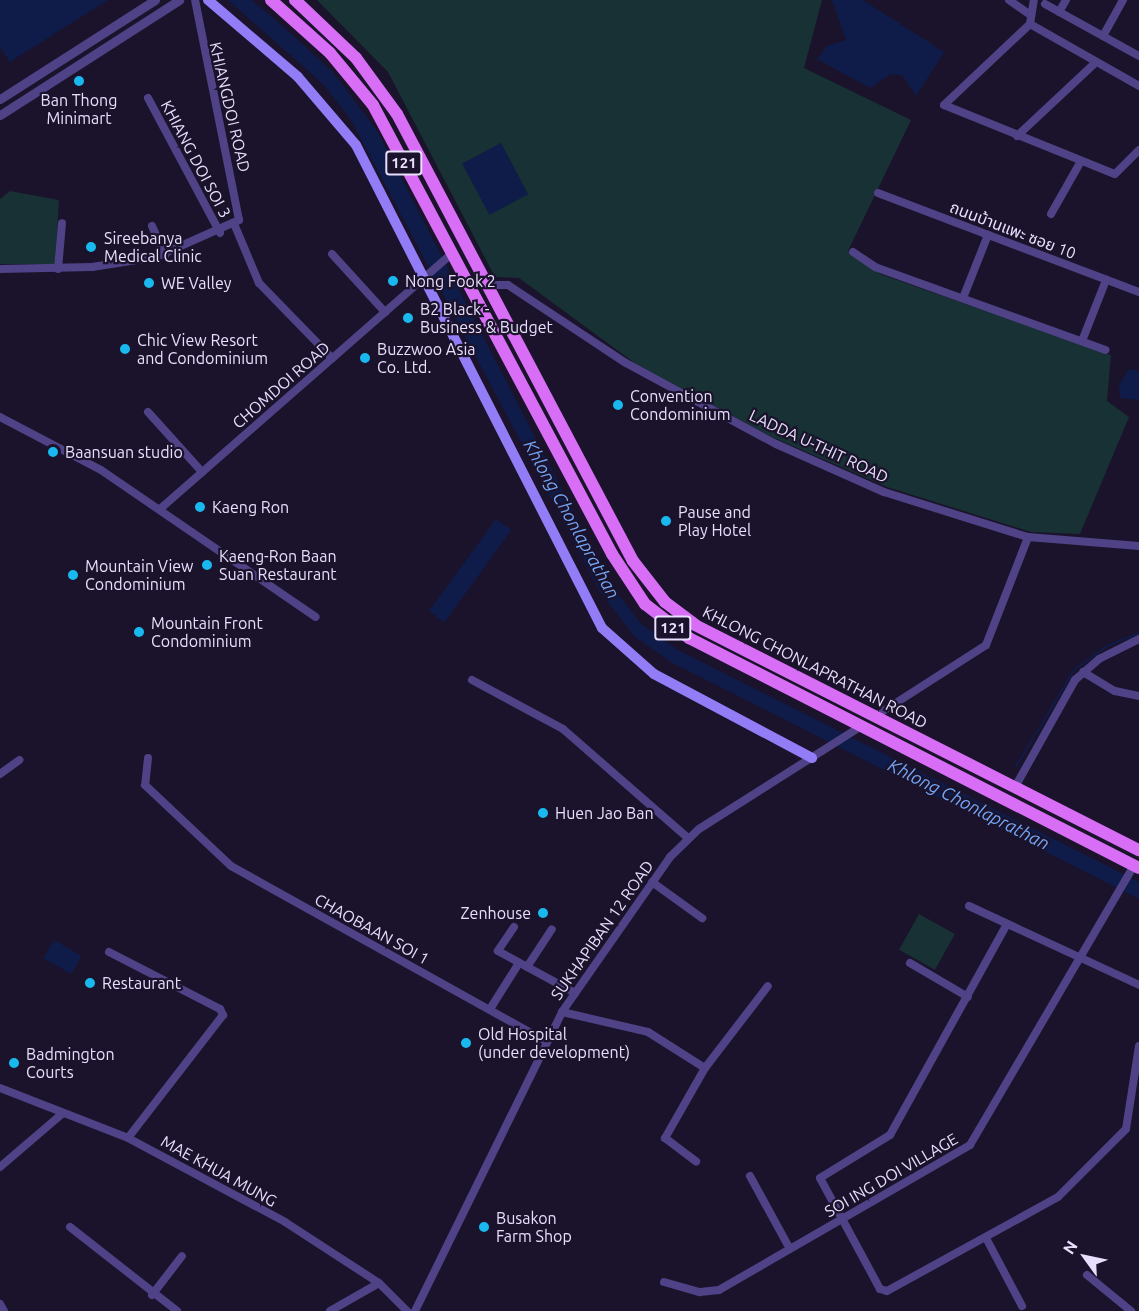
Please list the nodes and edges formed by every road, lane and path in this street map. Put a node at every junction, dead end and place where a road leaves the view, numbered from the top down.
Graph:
1 (155, 0) edge
2 (180, 0) edge
3 (195, 0) edge
4 (208, 0) edge
5 (271, 0) edge
6 (296, 0) edge
7 (1009, 0) edge
8 (1034, 0) edge
9 (1066, 0) edge
10 (1123, 0) edge
11 (1045, 4) dead end
12 (1059, 12) junction
13 (1029, 14) junction
14 (1030, 24) junction
15 (1103, 36) junction
16 (1139, 56) edge
17 (1096, 62) junction
18 (1139, 86) edge
19 (148, 98) dead end
20 (0, 99) edge
21 (0, 115) edge
22 (1017, 136) junction
23 (1139, 150) edge
24 (1081, 161) junction
25 (878, 193) dead end
26 (1051, 214) dead end
27 (62, 223) dead end
28 (152, 226) dead end
29 (235, 226) junction
30 (220, 233) junction
31 (988, 235) junction
32 (853, 252) dead end
33 (452, 253) junction
34 (332, 254) dead end
35 (165, 255) junction
36 (0, 269) edge
37 (58, 269) junction
38 (1106, 280) junction
39 (421, 281) junction
40 (488, 285) junction
41 (1139, 292) edge
42 (473, 293) junction
43 (963, 298) junction
44 (385, 312) junction
45 (1082, 341) junction
46 (1106, 350) dead end
47 (332, 358) junction
48 (148, 412) dead end
49 (0, 417) edge
50 (202, 472) junction
51 (160, 509) junction
52 (1028, 537) junction
53 (1139, 546) edge
54 (316, 616) dead end
55 (1139, 639) edge
56 (1083, 672) junction
57 (472, 680) dead end
58 (1139, 696) edge
59 (844, 702) junction
60 (836, 715) junction
61 (874, 717) junction
62 (887, 723) junction
63 (858, 728) junction
64 (815, 756) junction
65 (148, 758) dead end
66 (919, 758) junction
67 (20, 760) dead end
68 (0, 774) edge
69 (1015, 787) junction
70 (688, 838) junction
71 (1139, 850) edge
72 (1137, 867) edge
73 (652, 882) junction
74 (969, 906) dead end
75 (702, 918) dead end
76 (1007, 924) junction
77 (514, 927) dead end
78 (552, 929) dead end
79 (109, 952) dead end
80 (1083, 958) junction
81 (910, 963) dead end
82 (523, 965) junction
83 (1139, 985) edge
84 (768, 986) dead end
85 (575, 993) junction
86 (968, 997) junction
87 (490, 1010) junction
88 (562, 1012) junction
89 (546, 1041) junction
90 (1139, 1046) edge
91 (705, 1068) junction
92 (0, 1088) edge
93 (63, 1113) junction
94 (128, 1138) junction
95 (696, 1161) dead end
96 (0, 1167) edge
97 (750, 1176) dead end
98 (843, 1219) junction
99 (70, 1227) dead end
100 (986, 1238) junction
101 (790, 1249) junction
102 (182, 1256) dead end
103 (1087, 1275) dead end
104 (664, 1282) dead end
105 (379, 1283) junction
106 (152, 1295) junction
107 (0, 1304) edge
108 (1022, 1306) dead end
109 (4, 1311) edge
110 (177, 1311) edge
111 (330, 1311) edge
112 (407, 1311) edge
113 (415, 1311) edge
114 (1131, 1311) edge

1 - 20 street
2 - 21 street
3 - 29 street
4 - 39 main road
5 - 33 main road, KHLONG CHONLAPRATHAN ROAD / 121
6 - 40 main road, KHLONG CHONLAPRATHAN ROAD / 121
7 - 13 street
8 - 13 street
9 - 12 street
10 - 15 street
11 - 12 street
12 - 15 street
13 - 14 street
14 - 17 street
14 - 22 street
15 - 16 street
17 - 18 street
17 - 22 street
19 - 30 street, KHIANG DOI SOI 3
22 - 24 street
23 - 24 street
24 - 26 street
25 - 31 street, ถนนบ้านแพะ ซอย 10
27 - 37 street
28 - 35 street
29 - 30 street
29 - 47 street
30 - 35 street
31 - 38 street, ถนนบ้านแพะ ซอย 10
31 - 43 street
32 - 43 street
33 - 39 street, CHOMDOI ROAD
33 - 42 main road, KHLONG CHONLAPRATHAN ROAD / 121
34 - 44 street
35 - 37 street
36 - 37 street
38 - 41 street, ถนนบ้านแพะ ซอย 10
38 - 45 street
39 - 44 street, CHOMDOI ROAD
39 - 64 main road
40 - 42 main road
40 - 52 street, LADDA U-THIT ROAD
40 - 59 main road, KHLONG CHONLAPRATHAN ROAD / 121
42 - 60 main road, KHLONG CHONLAPRATHAN ROAD / 121
43 - 45 street
44 - 47 street, CHOMDOI ROAD
45 - 46 street
47 - 50 street, CHOMDOI ROAD
48 - 50 street
49 - 51 street
50 - 51 street, CHOMDOI ROAD
51 - 54 street
52 - 53 street, LADDA U-THIT ROAD
52 - 61 street
55 - 56 street
56 - 58 street
56 - 69 street
57 - 70 street
59 - 60 main road
59 - 61 main road, KHLONG CHONLAPRATHAN ROAD / 121
60 - 63 main road, KHLONG CHONLAPRATHAN ROAD / 121
61 - 62 main road, KHLONG CHONLAPRATHAN ROAD / 121
62 - 66 main road
62 - 69 main road, KHLONG CHONLAPRATHAN ROAD / 121
63 - 64 street, SUKHAPIBAN 12 ROAD
63 - 66 main road, KHLONG CHONLAPRATHAN ROAD / 121
64 - 70 street, SUKHAPIBAN 12 ROAD
65 - 87 street, CHAOBAAN SOI 1
66 - 72 main road, KHLONG CHONLAPRATHAN ROAD / 121
67 - 68 street
69 - 71 main road, KHLONG CHONLAPRATHAN ROAD / 121
70 - 73 street, SUKHAPIBAN 12 ROAD
72 - 80 street, SOI ING DOI VILLAGE
73 - 75 street
73 - 85 street, SUKHAPIBAN 12 ROAD
74 - 76 street
76 - 80 street
76 - 86 street
77 - 82 street
78 - 82 street
79 - 94 street
80 - 83 street
80 - 98 street, SOI ING DOI VILLAGE
81 - 86 street
82 - 85 street
82 - 87 street
84 - 91 street
85 - 88 street, SUKHAPIBAN 12 ROAD
86 - 98 street
87 - 89 street, CHAOBAAN SOI 1
88 - 89 street, SUKHAPIBAN 12 ROAD
88 - 91 street
89 - 113 street, SUKHAPIBAN 12 ROAD
90 - 100 street
91 - 95 street
92 - 93 street, MAE KHUA MUNG
93 - 94 street, MAE KHUA MUNG
93 - 96 street
94 - 105 street, MAE KHUA MUNG
97 - 101 street
98 - 100 street
98 - 101 street, SOI ING DOI VILLAGE
99 - 106 street
100 - 108 street
101 - 104 street, SOI ING DOI VILLAGE
102 - 106 street
103 - 114 street
105 - 111 street
105 - 112 street, MAE KHUA MUNG
106 - 110 street
107 - 109 street

